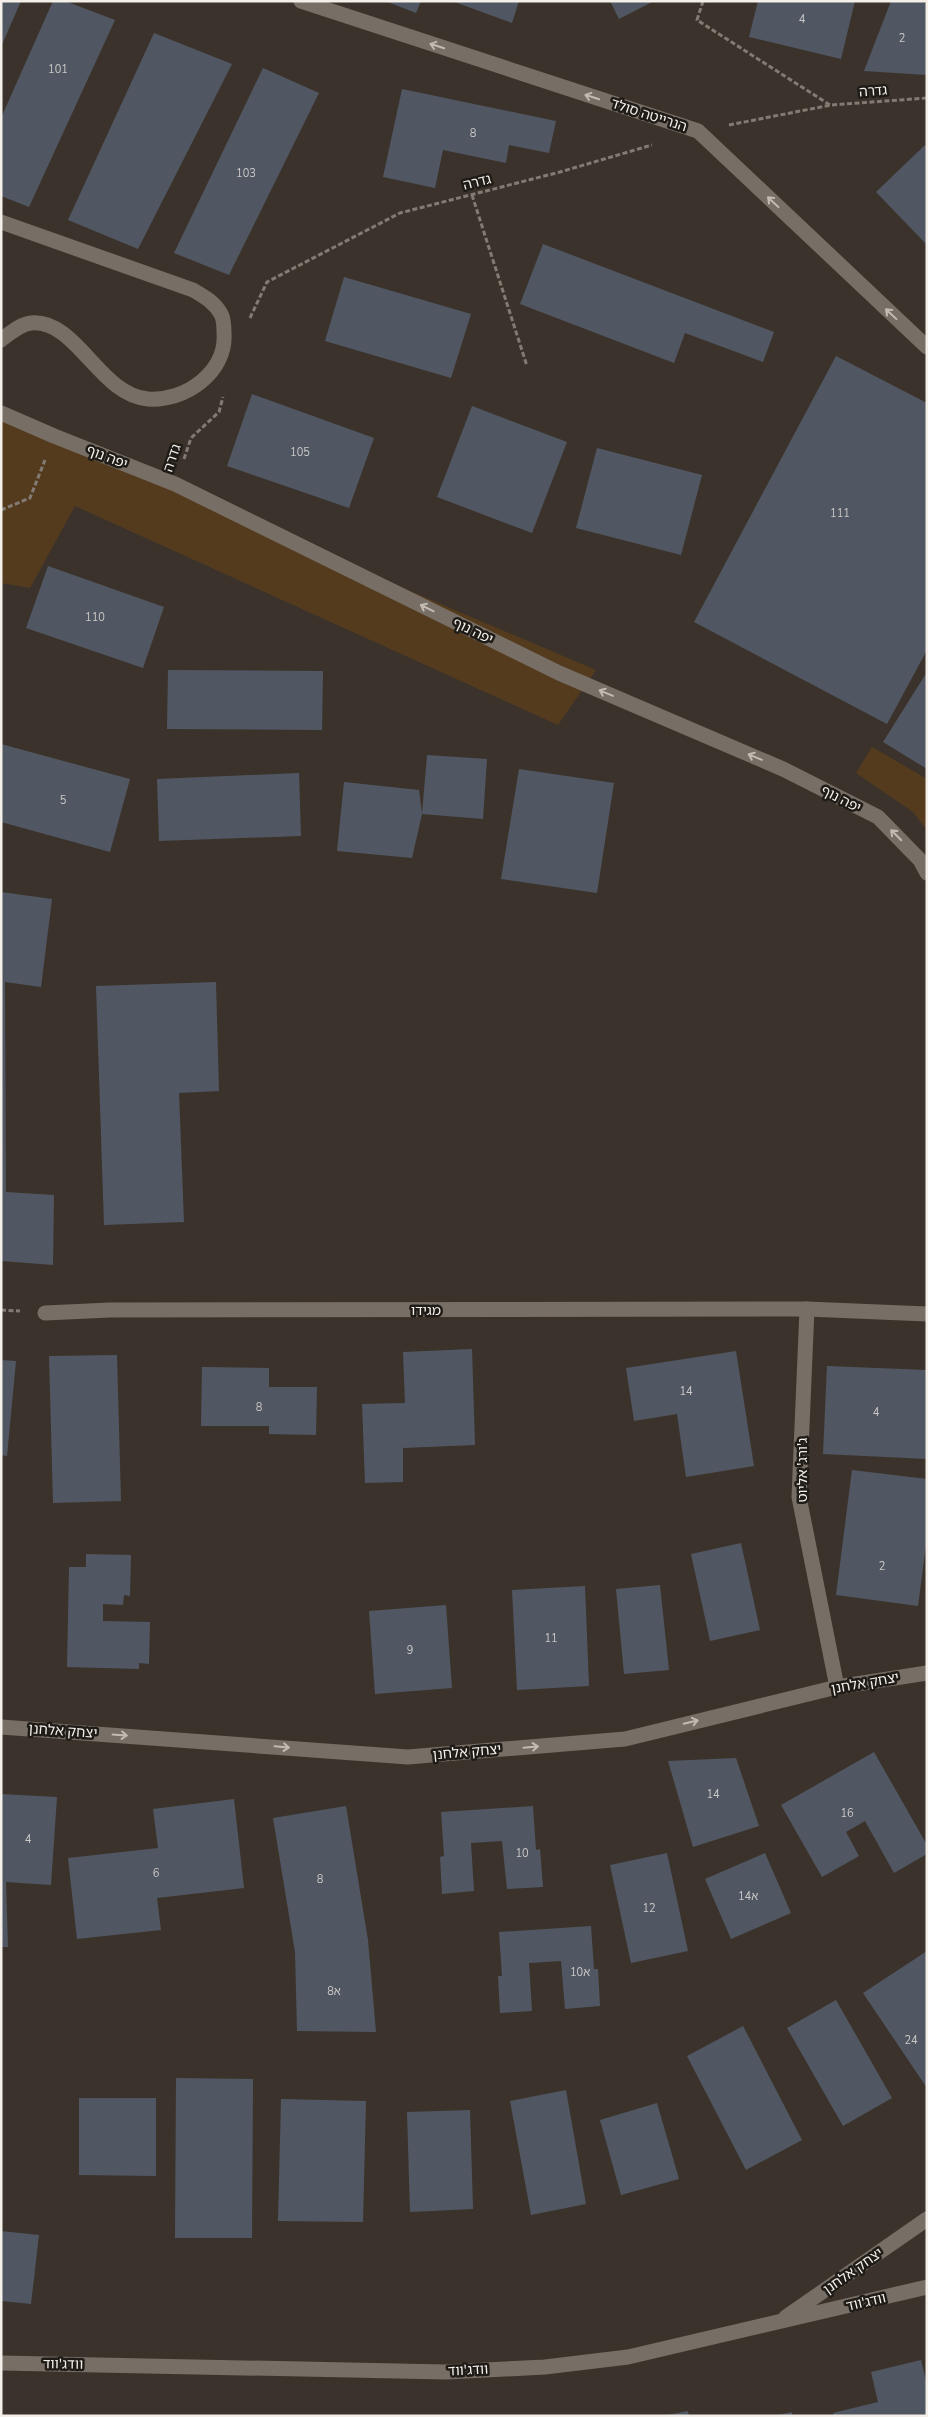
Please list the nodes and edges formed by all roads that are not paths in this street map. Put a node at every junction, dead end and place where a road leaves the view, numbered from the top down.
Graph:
1 (301, 1) edge
2 (1, 222) edge
3 (1, 340) edge
4 (927, 347) edge
5 (1, 413) edge
6 (927, 872) edge
7 (807, 1309) junction
8 (45, 1313) dead end
9 (927, 1314) edge
10 (927, 1673) edge
11 (838, 1687) junction
12 (1, 1727) edge
13 (927, 2220) edge
14 (927, 2287) edge
15 (779, 2322) junction
16 (1, 2363) edge

4 -> 1 street, הנרייטה סולד
2 - 3 street
6 -> 5 street, יפה נוף
7 - 8 street, מגידו
7 - 9 street, מגידו
7 - 11 street, ג'ורג' אליוט
10 - 11 street, יצחק אלחנן
12 -> 11 street, יצחק אלחנן
13 - 15 street, יצחק אלחנן
14 - 15 street, וודג'ווד
15 - 16 street, וודג'ווד

